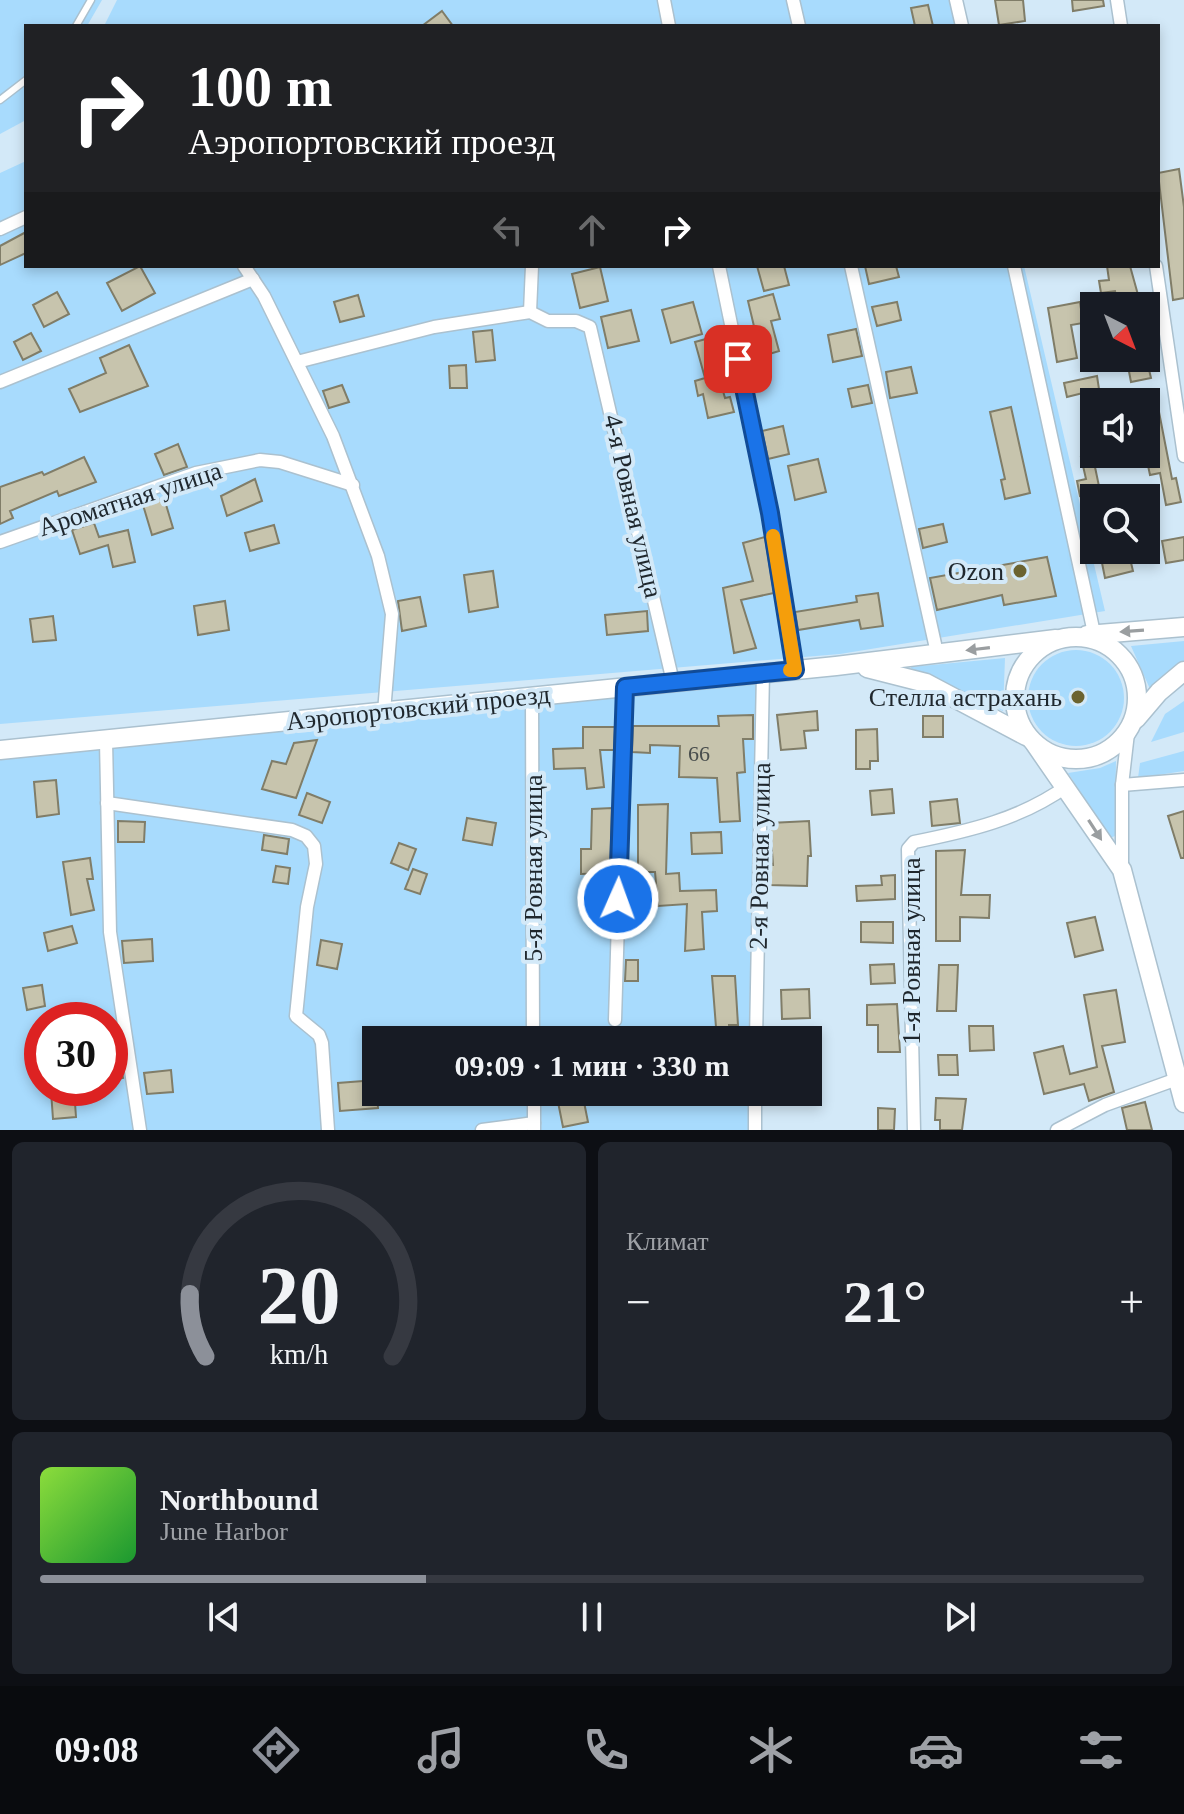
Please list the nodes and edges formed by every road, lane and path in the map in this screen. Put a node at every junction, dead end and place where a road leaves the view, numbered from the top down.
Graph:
1 (91, 0) edge
2 (664, 0) edge
3 (793, 0) edge
4 (956, 0) edge
5 (1117, 0) edge
6 (77, 24) edge
7 (669, 24) edge
8 (799, 24) edge
9 (962, 24) edge
10 (1121, 24) edge
11 (24, 82) edge
12 (0, 100) edge
13 (24, 218) edge
14 (0, 229) edge
15 (245, 268) edge
16 (532, 268) edge
17 (719, 268) edge
18 (851, 268) edge
19 (1014, 268) edge
20 (1156, 268) edge
21 (253, 279) junction
22 (530, 312) junction
23 (297, 362) junction
24 (0, 382) edge
25 (1184, 456) edge
26 (353, 485) junction
27 (0, 542) edge
28 (1184, 627) edge
29 (1087, 635) junction
30 (1056, 639) junction
31 (937, 653) junction
32 (836, 666) junction
33 (795, 670) junction
34 (1184, 671) edge
35 (763, 672) junction
36 (673, 682) junction
37 (625, 687) junction
38 (532, 697) junction
39 (384, 712) junction
40 (1130, 729) junction
41 (106, 741) junction
42 (1032, 741) junction
43 (0, 750) edge
44 (1184, 780) edge
45 (1122, 785) junction
46 (1067, 786) junction
47 (107, 803) junction
48 (1122, 870) junction
49 (615, 1020) dead end
50 (533, 1026) edge
51 (756, 1026) edge
52 (1177, 1079) junction
53 (1184, 1103) edge
54 (534, 1106) edge
55 (755, 1106) edge
56 (534, 1127) edge
57 (140, 1130) edge
58 (328, 1130) edge
59 (482, 1130) edge
60 (755, 1130) edge
61 (914, 1130) edge
62 (1057, 1130) edge

1 - 6 lane
2 - 7 street
3 - 8 street
4 - 9 street
5 - 10 street
11 - 12 lane
13 - 14 street
15 - 21 street
16 - 22 street
17 - 33 street
18 - 31 street
19 - 29 street
20 - 25 street
21 - 23 street
21 - 24 street
22 - 23 street
22 - 36 street, 4-я Ровная улица
23 - 26 street
26 - 27 street, Ароматная улица
26 - 39 street
28 -> 29 main road
29 - 30 main road
29 - 40 main road
30 -> 31 main road
30 - 42 main road
31 - 32 main road
32 - 33 main road, Аэропортовский проезд
32 - 42 main road
33 - 35 main road, Аэропортовский проезд
34 - 40 main road
35 - 36 main road, Аэропортовский проезд
35 - 51 street, 2-я Ровная улица
36 - 37 main road, Аэропортовский проезд
37 - 38 main road, Аэропортовский проезд
37 - 49 street
38 - 39 main road, Аэропортовский проезд
38 - 50 street, 5-я Ровная улица
39 - 41 main road, Аэропортовский проезд
40 - 42 main road
40 - 45 street
41 - 43 main road, Аэропортовский проезд
41 - 47 street
42 - 46 main road
44 - 45 street
45 - 48 street
46 -> 48 main road
46 - 61 street, 1-я Ровная улица
47 - 57 street
47 - 58 street
48 - 52 main road
52 - 53 main road
52 - 62 street
54 - 56 street
55 - 60 street
56 - 59 street

